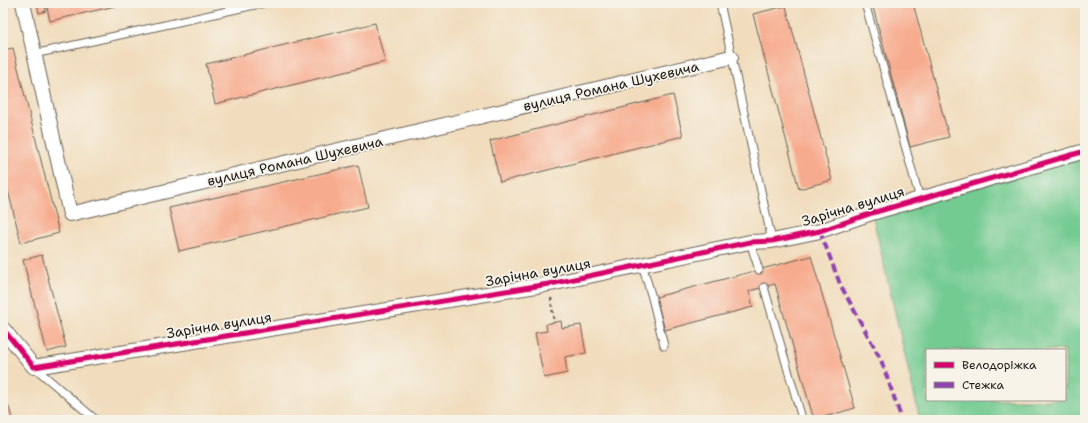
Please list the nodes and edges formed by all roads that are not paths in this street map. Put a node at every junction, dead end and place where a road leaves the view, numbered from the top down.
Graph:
1 (23, 3) edge
2 (264, 3) edge
3 (720, 3) edge
4 (865, 3) edge
5 (34, 54) junction
6 (731, 57) junction
7 (1085, 151) edge
8 (920, 199) junction
9 (772, 241) junction
10 (750, 242) junction
11 (642, 264) junction
12 (759, 270) dead end
13 (764, 287) dead end
14 (3, 329) edge
15 (664, 346) dead end
16 (34, 367) junction
17 (802, 415) dead end
18 (96, 420) edge

1 - 5 street, вулиця Романа Шухевича
2 - 5 lane
3 - 6 lane
4 - 8 lane
5 - 6 street, вулиця Романа Шухевича
6 - 9 lane
7 - 8 street, Зарічна вулиця
8 - 9 street, Зарічна вулиця
9 - 10 street, Зарічна вулиця
10 - 11 street, Зарічна вулиця
10 - 12 lane
11 - 15 lane
11 - 16 street, Зарічна вулиця
13 - 17 lane
14 - 16 street
16 - 18 lane

